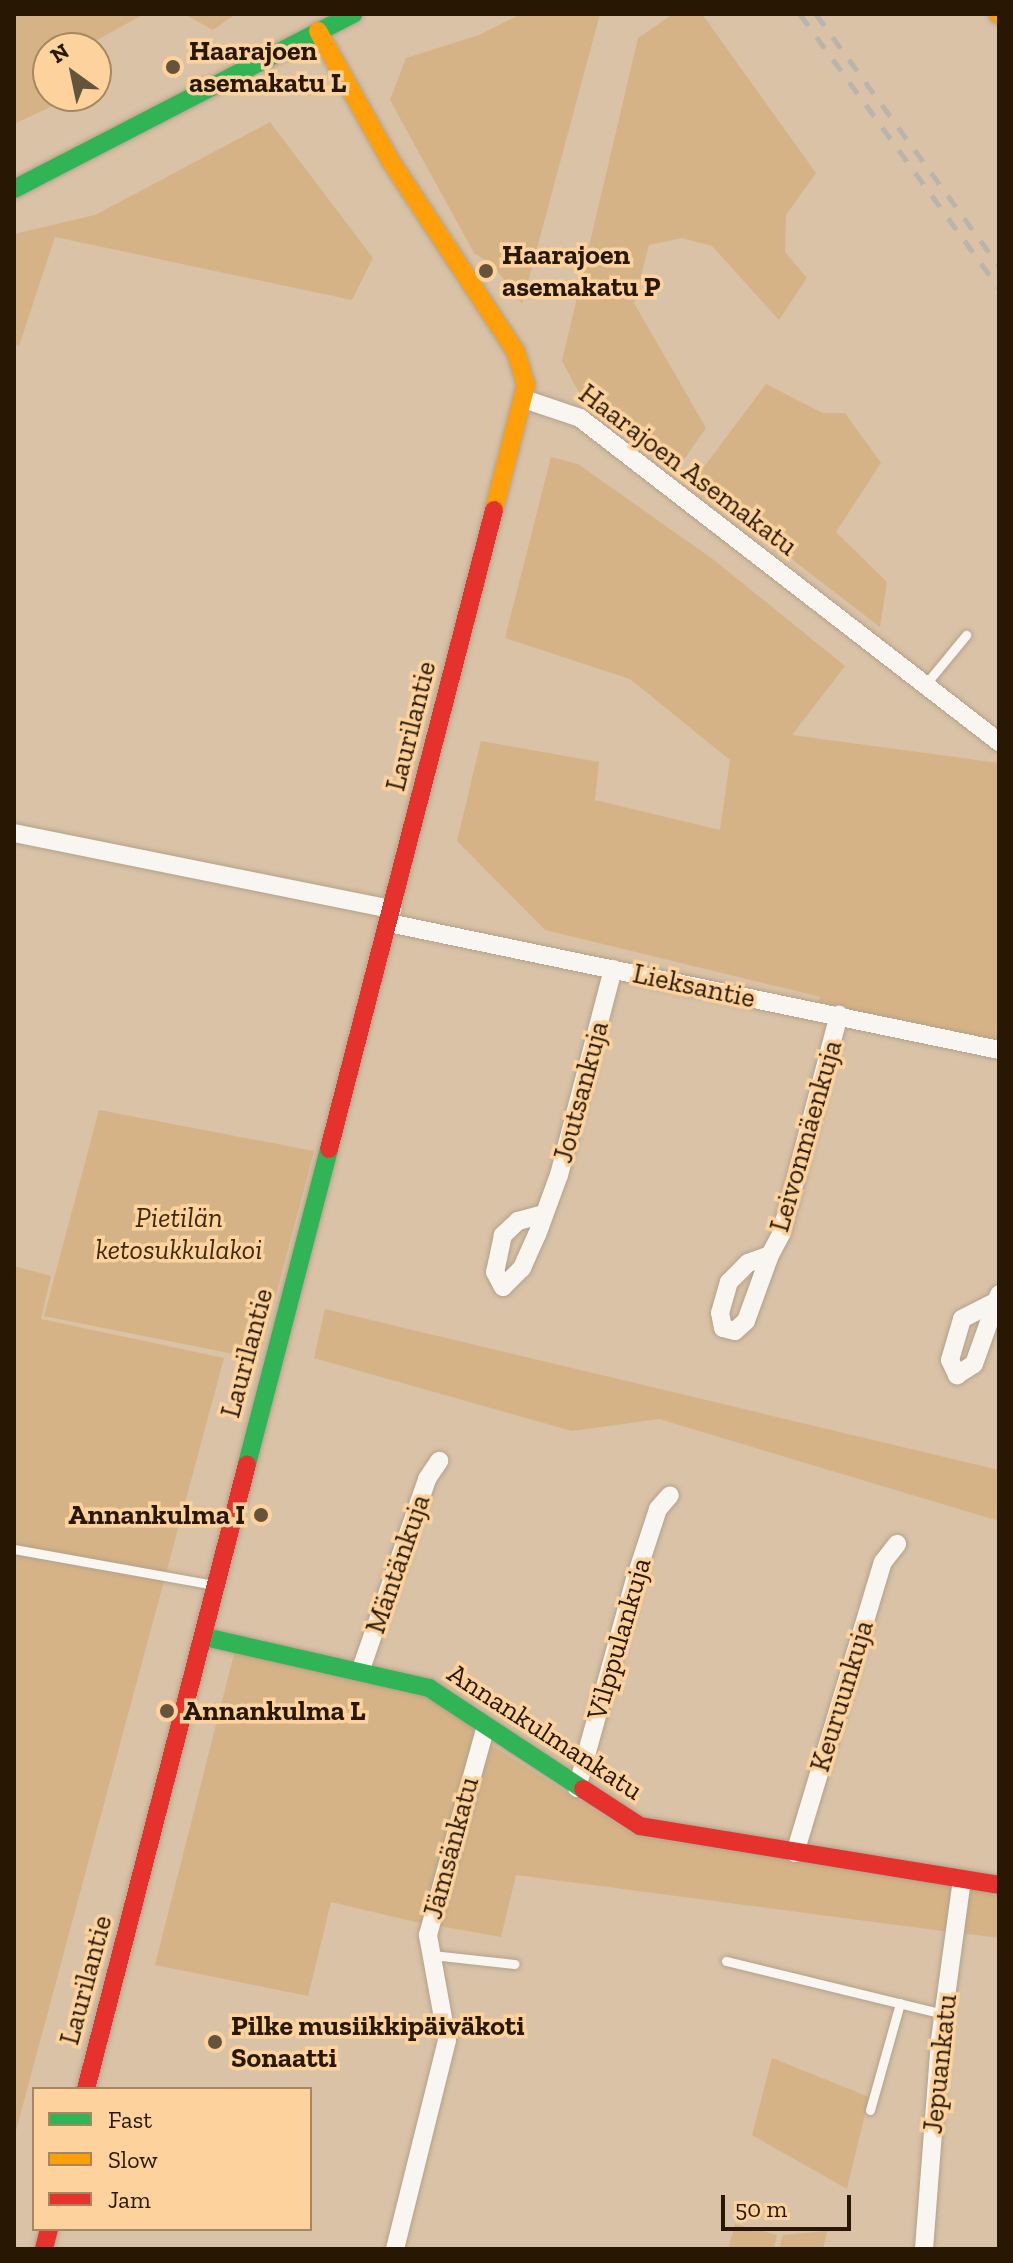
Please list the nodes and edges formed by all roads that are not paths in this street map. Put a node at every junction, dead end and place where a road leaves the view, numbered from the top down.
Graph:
1 (353, 14) edge
2 (318, 31) junction
3 (14, 189) edge
4 (524, 399) junction
5 (966, 635) dead end
6 (925, 685) junction
7 (999, 742) edge
8 (14, 833) edge
9 (390, 916) junction
10 (613, 969) junction
11 (839, 1015) junction
12 (999, 1050) edge
13 (544, 1214) dead end
14 (770, 1255) dead end
15 (439, 1461) dead end
16 (670, 1495) dead end
17 (897, 1544) dead end
18 (14, 1549) edge
19 (215, 1585) junction
20 (205, 1637) junction
21 (361, 1669) junction
22 (485, 1730) junction
23 (577, 1788) junction
24 (795, 1853) junction
25 (962, 1879) junction
26 (999, 1885) edge
27 (432, 1955) junction
28 (726, 1961) dead end
29 (515, 1964) dead end
30 (900, 2003) junction
31 (943, 2014) junction
32 (87, 2087) edge
33 (870, 2110) dead end
34 (395, 2249) edge
35 (924, 2249) edge

1 - 2 street
2 - 3 street
2 - 4 street
4 - 6 street, Haarajoen Asemakatu
4 - 9 street, Laurilantie
5 - 6 lane
6 - 7 street, Haarajoen Asemakatu
8 - 9 street, Lieksantie
9 - 10 street, Lieksantie
9 - 19 street, Laurilantie
10 - 11 street, Lieksantie
10 - 13 street, Joutsankuja
11 - 12 street, Lieksantie
11 - 14 street, Leivonmäenkuja
15 - 21 street, Mäntänkuja
16 - 23 street, Vilppulankuja
17 - 24 street, Keuruunkuja
18 - 19 lane
19 - 20 street, Laurilantie
20 - 21 street, Annankulmankatu
20 - 32 street, Laurilantie
21 - 22 street, Annankulmankatu
22 - 23 street, Annankulmankatu
22 - 27 street, Jämsänkatu
23 - 24 street, Annankulmankatu
24 - 25 street, Annankulmankatu
25 - 26 street, Annankulmankatu
25 - 31 street, Jepuankatu
27 - 29 lane
27 - 34 street, Jämsänkatu
28 - 30 lane
30 - 31 lane
30 - 33 lane
31 - 35 street, Jepuankatu

